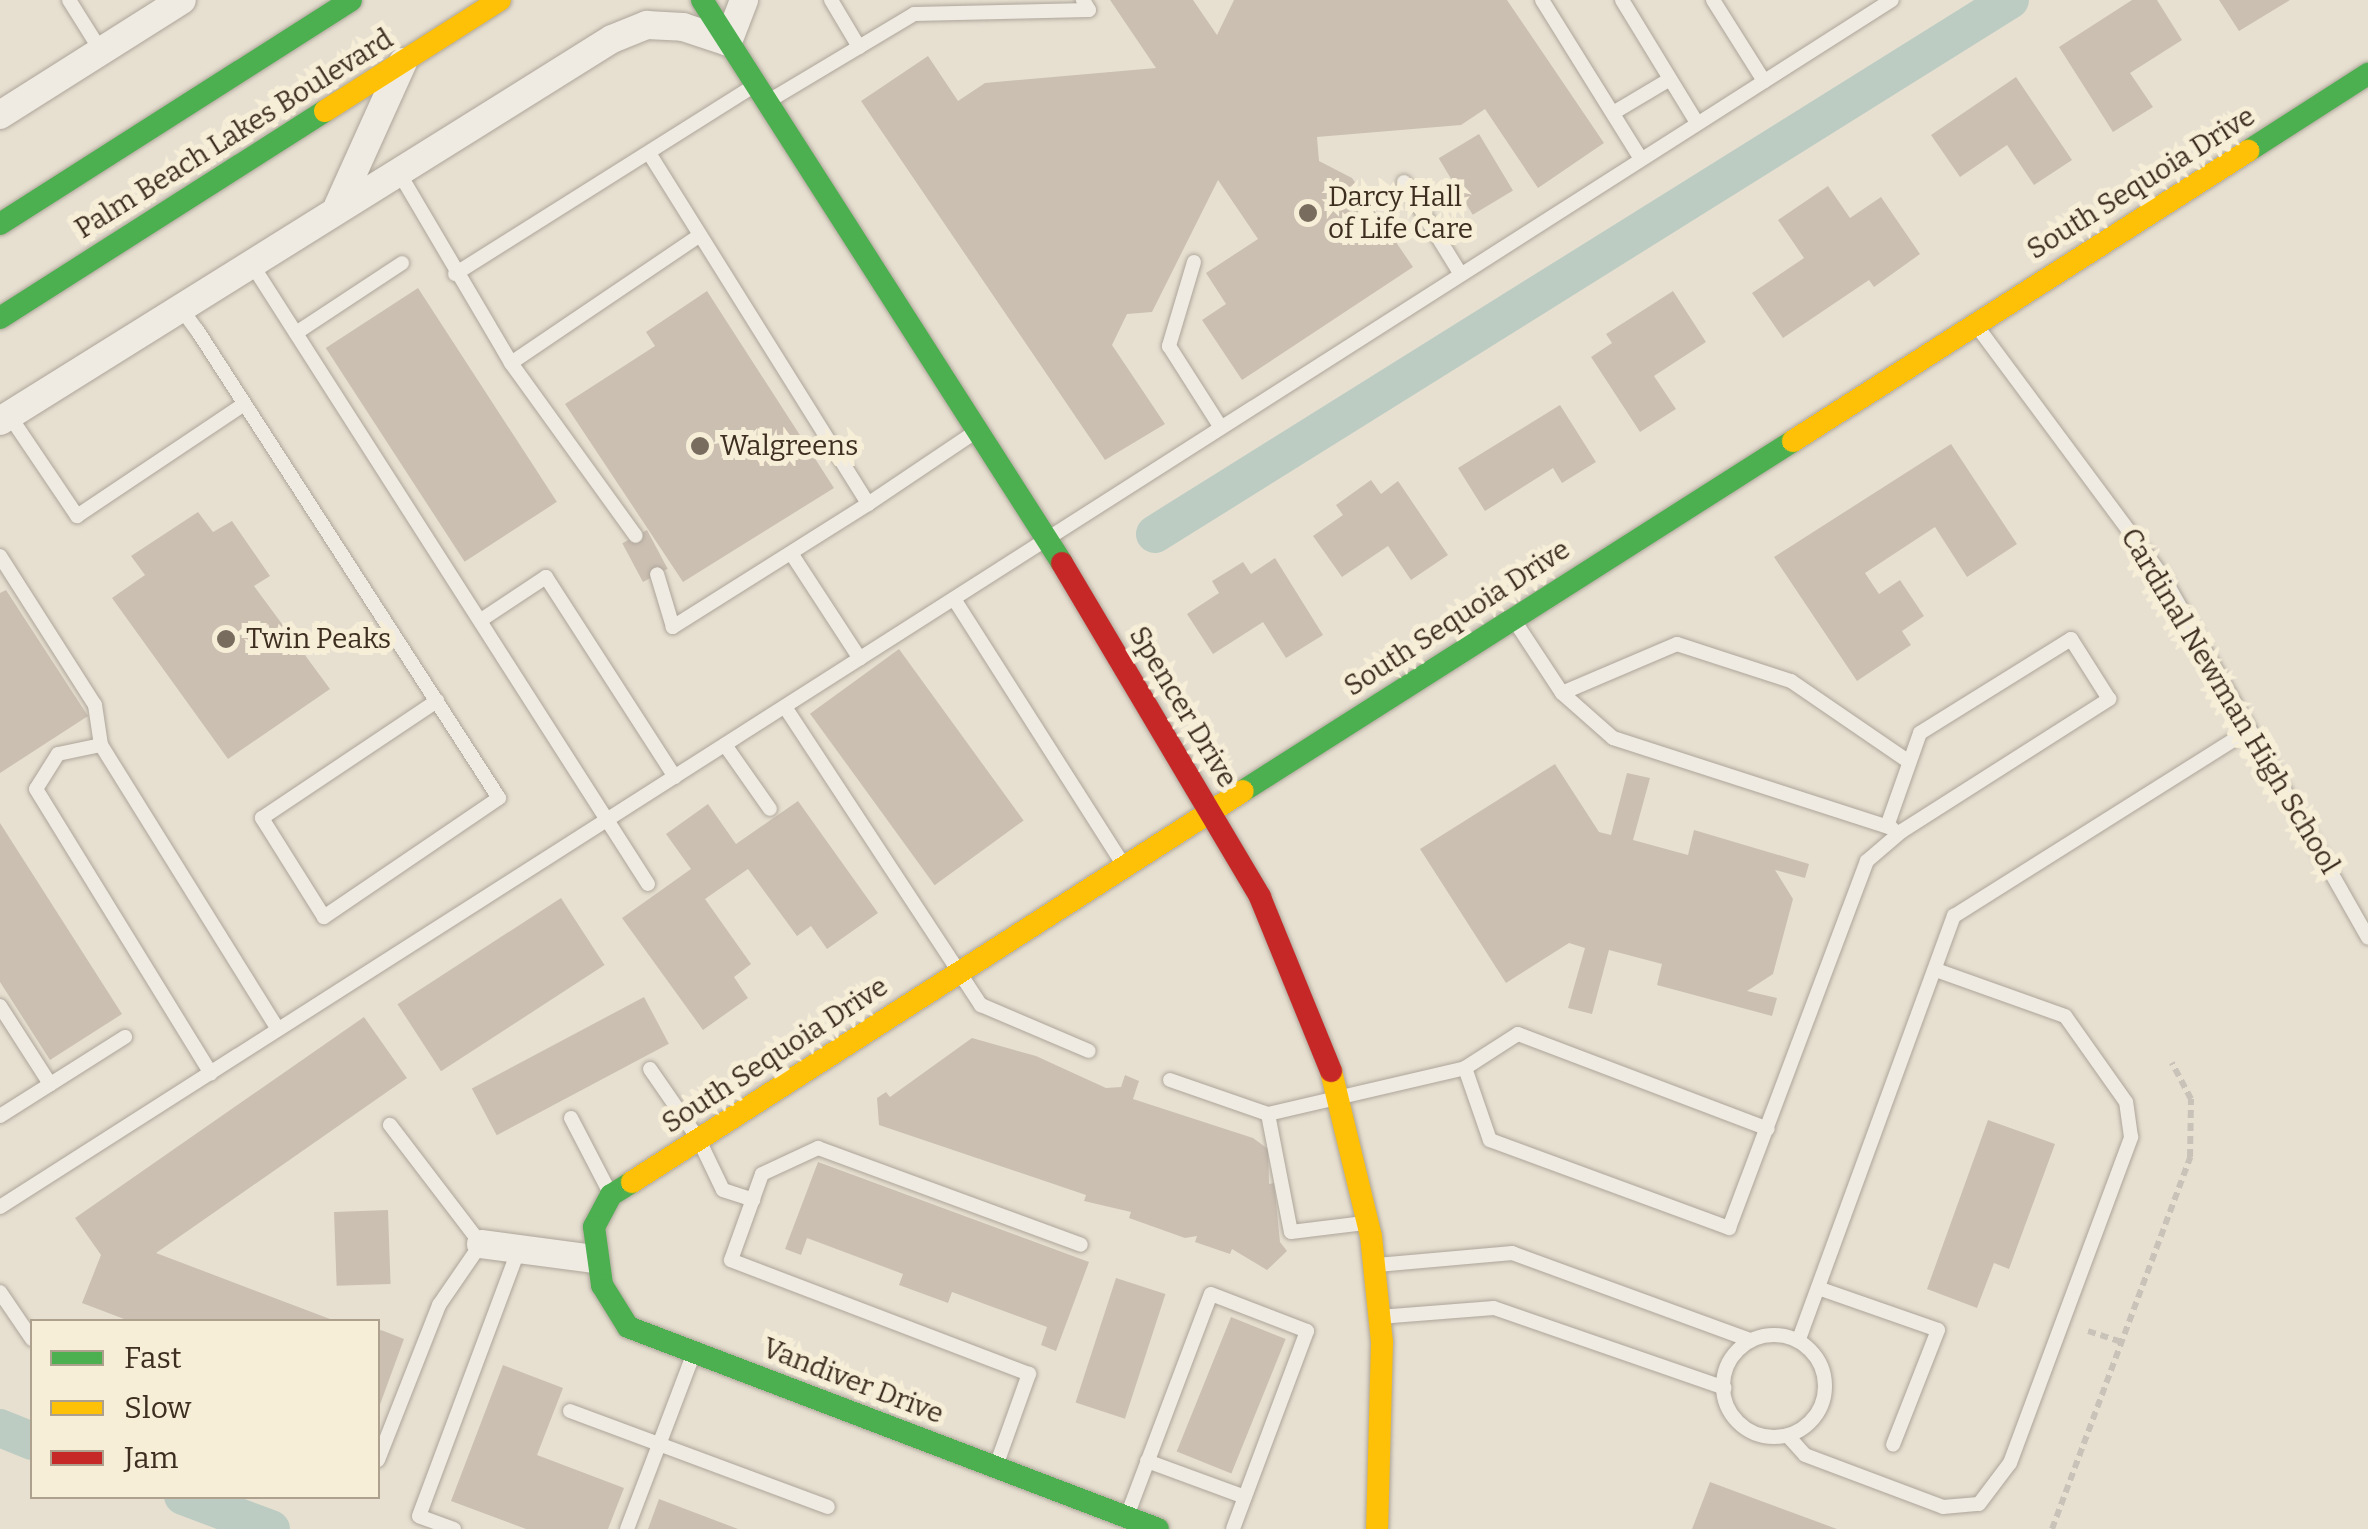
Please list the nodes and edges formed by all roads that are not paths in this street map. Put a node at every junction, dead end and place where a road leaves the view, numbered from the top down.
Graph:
1 (69, 0) edge
2 (182, 0) edge
3 (351, 0) edge
4 (500, 0) edge
5 (702, 0) edge
6 (744, 0) edge
7 (832, 0) edge
8 (1082, 0) edge
9 (1542, 0) edge
10 (1622, 0) edge
11 (1712, 0) edge
12 (1892, 0) edge
13 (965, 6) edge
14 (728, 42) junction
15 (859, 47) junction
16 (100, 51) junction
17 (403, 62) junction
18 (2368, 74) edge
19 (1670, 79) junction
20 (1764, 81) junction
21 (761, 94) junction
22 (1613, 114) junction
23 (0, 115) edge
24 (1697, 124) junction
25 (648, 153) junction
26 (1642, 159) junction
27 (397, 170) junction
28 (1404, 182) dead end
29 (338, 206) junction
30 (0, 224) edge
31 (700, 235) junction
32 (251, 262) junction
33 (1194, 262) dead end
34 (402, 264) dead end
35 (1460, 273) junction
36 (456, 274) junction
37 (179, 306) junction
38 (0, 318) edge
39 (1976, 324) junction
40 (296, 332) junction
41 (511, 363) junction
42 (244, 404) junction
43 (5, 418) edge
44 (1220, 426) junction
45 (978, 430) junction
46 (868, 504) junction
47 (636, 536) dead end
48 (1048, 539) junction
49 (792, 553) junction
50 (0, 556) edge
51 (657, 574) dead end
52 (954, 599) junction
53 (1513, 618) junction
54 (481, 620) junction
55 (860, 659) junction
56 (1562, 694) junction
57 (437, 702) junction
58 (785, 707) junction
59 (2248, 731) junction
60 (101, 745) junction
61 (725, 745) junction
62 (1908, 762) junction
63 (675, 777) junction
64 (770, 809) dead end
65 (1210, 811) junction
66 (610, 818) junction
67 (1887, 826) junction
68 (1902, 831) junction
69 (1124, 866) junction
70 (648, 884) dead end
71 (2368, 938) edge
72 (1936, 970) junction
73 (958, 974) junction
74 (0, 1006) edge
75 (276, 1026) junction
76 (125, 1036) dead end
77 (1090, 1051) dead end
78 (1465, 1068) junction
79 (650, 1070) dead end
80 (211, 1073) junction
81 (1170, 1080) dead end
82 (50, 1084) junction
83 (1340, 1096) junction
84 (1268, 1114) junction
85 (0, 1116) edge
86 (571, 1118) dead end
87 (390, 1126) dead end
88 (1768, 1129) junction
89 (698, 1140) junction
90 (611, 1195) junction
91 (752, 1200) junction
92 (0, 1208) edge
93 (1368, 1222) junction
94 (481, 1244) junction
95 (1081, 1246) dead end
96 (518, 1250) junction
97 (594, 1259) junction
98 (1374, 1265) junction
99 (1818, 1288) junction
100 (0, 1292) edge
101 (1379, 1317) junction
102 (30, 1336) edge
103 (1799, 1339) junction
104 (1750, 1340) junction
105 (695, 1352) junction
106 (1725, 1388) junction
107 (570, 1412) dead end
108 (1788, 1436) junction
109 (660, 1444) junction
110 (1894, 1446) dead end
111 (380, 1455) edge
112 (1147, 1461) junction
113 (995, 1467) junction
114 (1245, 1497) junction
115 (828, 1507) dead end
116 (1112, 1519) edge
117 (454, 1529) edge
118 (627, 1529) edge
119 (1158, 1529) edge
120 (1233, 1529) edge
121 (1377, 1529) edge

1 - 16 lane
2 - 16 street
3 - 30 street, Palm Beach Lakes Boulevard
4 - 17 street, Palm Beach Lakes Boulevard
5 - 14 street, Spencer Drive
6 - 14 street
7 - 15 lane
8 - 13 lane
9 - 22 lane
10 - 19 lane
11 - 20 lane
12 - 20 lane
13 - 15 lane
14 - 21 street, Spencer Drive
14 - 27 street
15 - 21 lane
16 - 23 street
17 - 29 street
17 - 38 street, Palm Beach Lakes Boulevard
18 - 39 street, South Sequoia Drive
19 - 22 lane
19 - 24 lane
20 - 24 lane
21 - 25 lane
21 - 45 street, Spencer Drive
22 - 26 lane
24 - 26 lane
25 - 31 lane
25 - 36 lane
26 - 35 lane
27 - 29 street
27 - 36 lane
28 - 35 lane
29 - 32 street
31 - 41 lane
31 - 46 lane
32 - 37 street
32 - 40 lane
33 - 44 lane
34 - 40 lane
35 - 44 lane
36 - 41 lane
37 - 42 lane
37 - 43 street
39 - 53 street, South Sequoia Drive
39 - 59 lane, Cardinal Newman High School
40 - 54 lane
41 - 47 lane
42 - 43 lane
42 - 57 lane
44 - 48 lane
45 - 46 lane
45 - 48 street, Spencer Drive
46 - 49 lane
48 - 52 lane
48 - 65 street, Spencer Drive
49 - 51 lane
49 - 55 lane
50 - 60 lane
52 - 55 lane
52 - 69 lane
53 - 56 lane
53 - 65 street, South Sequoia Drive
54 - 63 lane
54 - 66 lane
55 - 58 lane
56 - 62 lane
56 - 67 lane
57 - 57 lane
58 - 61 lane
58 - 73 lane
59 - 71 lane, Cardinal Newman High School
59 - 72 lane
60 - 75 lane
60 - 80 lane
61 - 63 lane
61 - 64 lane
62 - 67 lane
62 - 68 lane
63 - 66 lane
65 - 69 street, South Sequoia Drive
65 - 83 street, Spencer Drive
66 - 70 lane
66 - 75 lane
67 - 68 lane
68 - 88 lane
69 - 73 street, South Sequoia Drive
72 - 99 lane
72 - 108 lane
73 - 77 lane
73 - 89 street, South Sequoia Drive
74 - 82 lane
75 - 80 lane
76 - 82 lane
78 - 83 lane
78 - 88 lane
78 - 88 lane
79 - 89 lane
80 - 92 lane
81 - 84 lane
82 - 85 lane
83 - 84 lane
83 - 93 street, Spencer Drive
84 - 93 lane
86 - 90 lane
87 - 94 lane
89 - 90 street, South Sequoia Drive
89 - 91 lane
90 - 97 street, Vandiver Drive
91 - 95 lane
91 - 113 lane
93 - 98 street, Spencer Drive
94 - 96 street
94 - 111 lane
96 - 97 street
96 - 117 lane
97 - 105 street, Vandiver Drive
98 - 101 street, Spencer Drive
98 - 104 lane
99 - 103 lane
99 - 110 lane
100 - 102 lane
101 - 106 lane
101 - 121 street, Spencer Drive
103 - 104 lane
103 - 108 lane
104 - 106 lane
105 - 109 lane
105 - 113 street, Vandiver Drive
106 - 108 lane
107 - 109 lane
109 - 115 lane
109 - 118 lane
112 - 114 lane
112 - 114 lane
112 - 116 lane
113 - 116 street, Vandiver Drive
114 - 120 lane
116 - 119 street, Vandiver Drive

